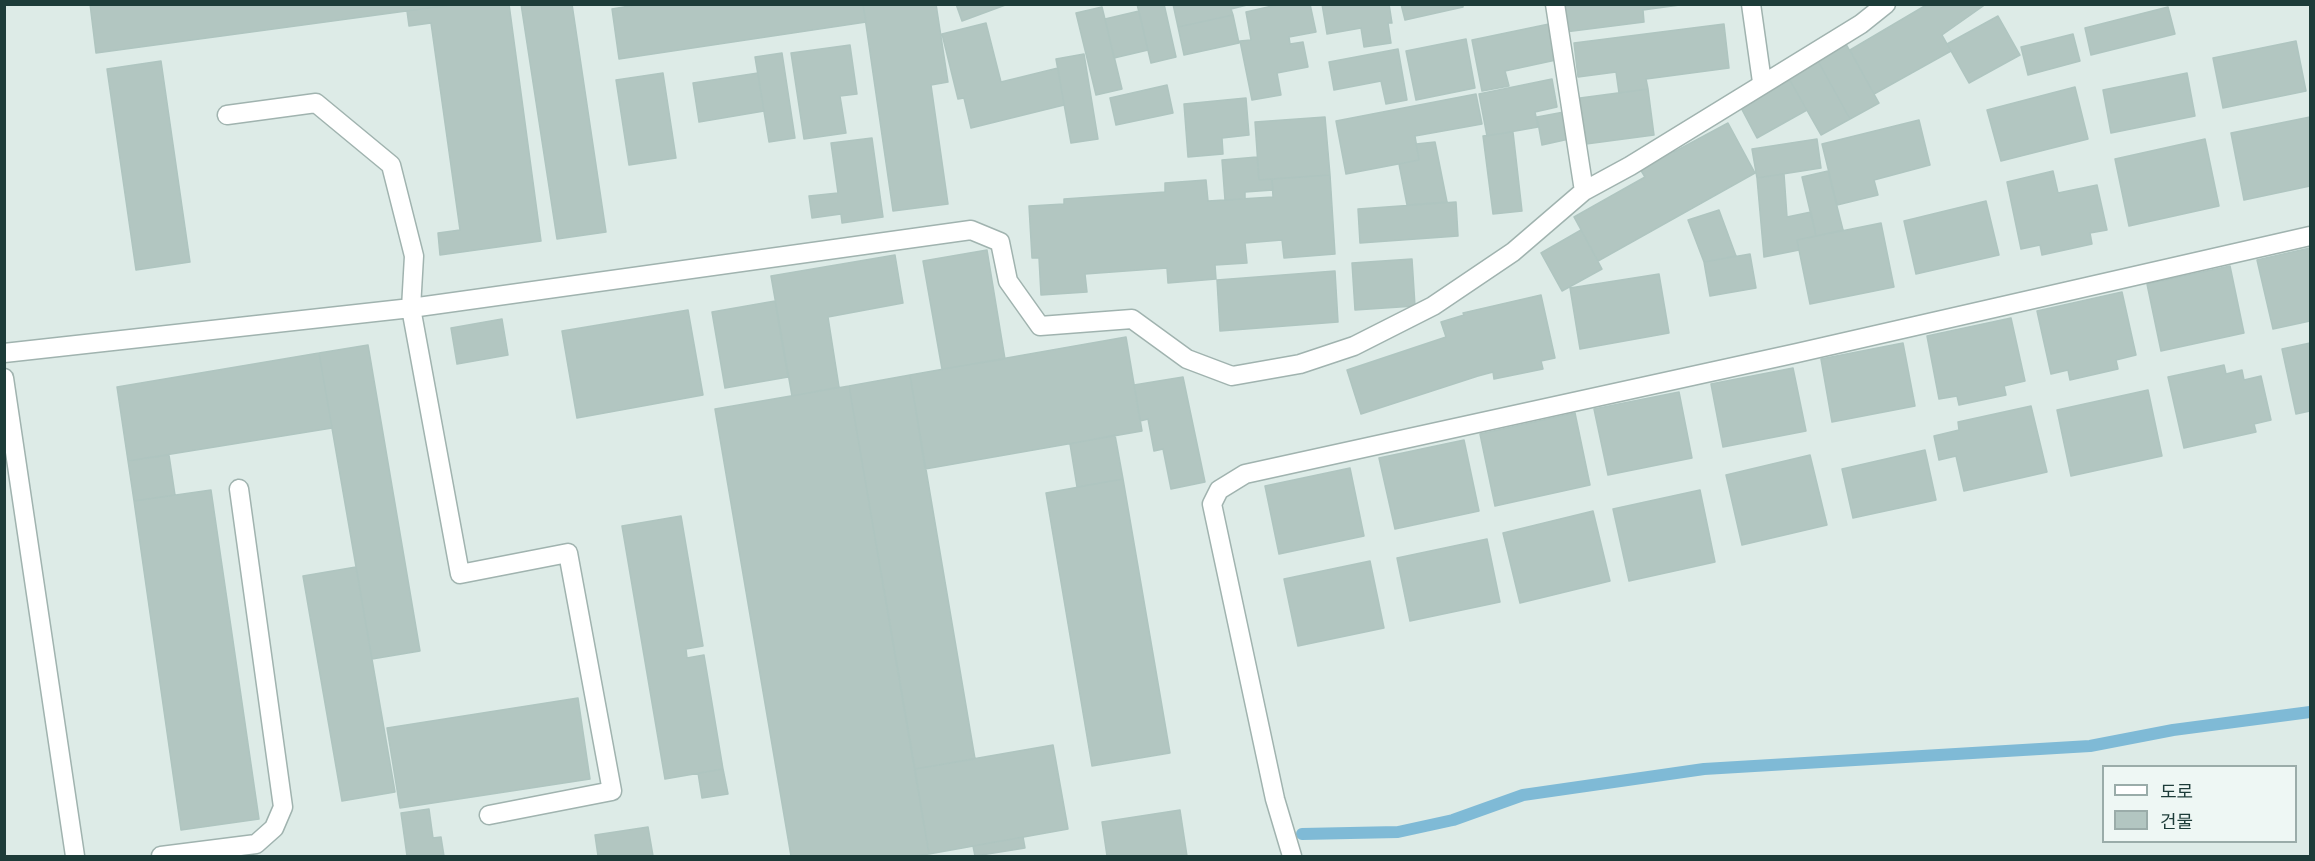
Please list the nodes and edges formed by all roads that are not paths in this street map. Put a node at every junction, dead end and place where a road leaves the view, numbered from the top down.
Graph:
1 (1555, 4) edge
2 (1751, 4) edge
3 (1886, 4) edge
4 (1762, 82) junction
5 (227, 115) dead end
6 (1584, 191) junction
7 (2310, 236) edge
8 (411, 308) junction
9 (4, 353) edge
10 (4, 378) edge
11 (239, 489) dead end
12 (489, 815) dead end
13 (75, 856) edge
14 (161, 856) edge
15 (1292, 856) edge

1 - 6 street
2 - 4 street
3 - 4 street
4 - 6 street
5 - 8 street
6 - 8 street
7 - 15 street
8 - 9 street
8 - 12 street
10 - 13 street
11 - 14 street

